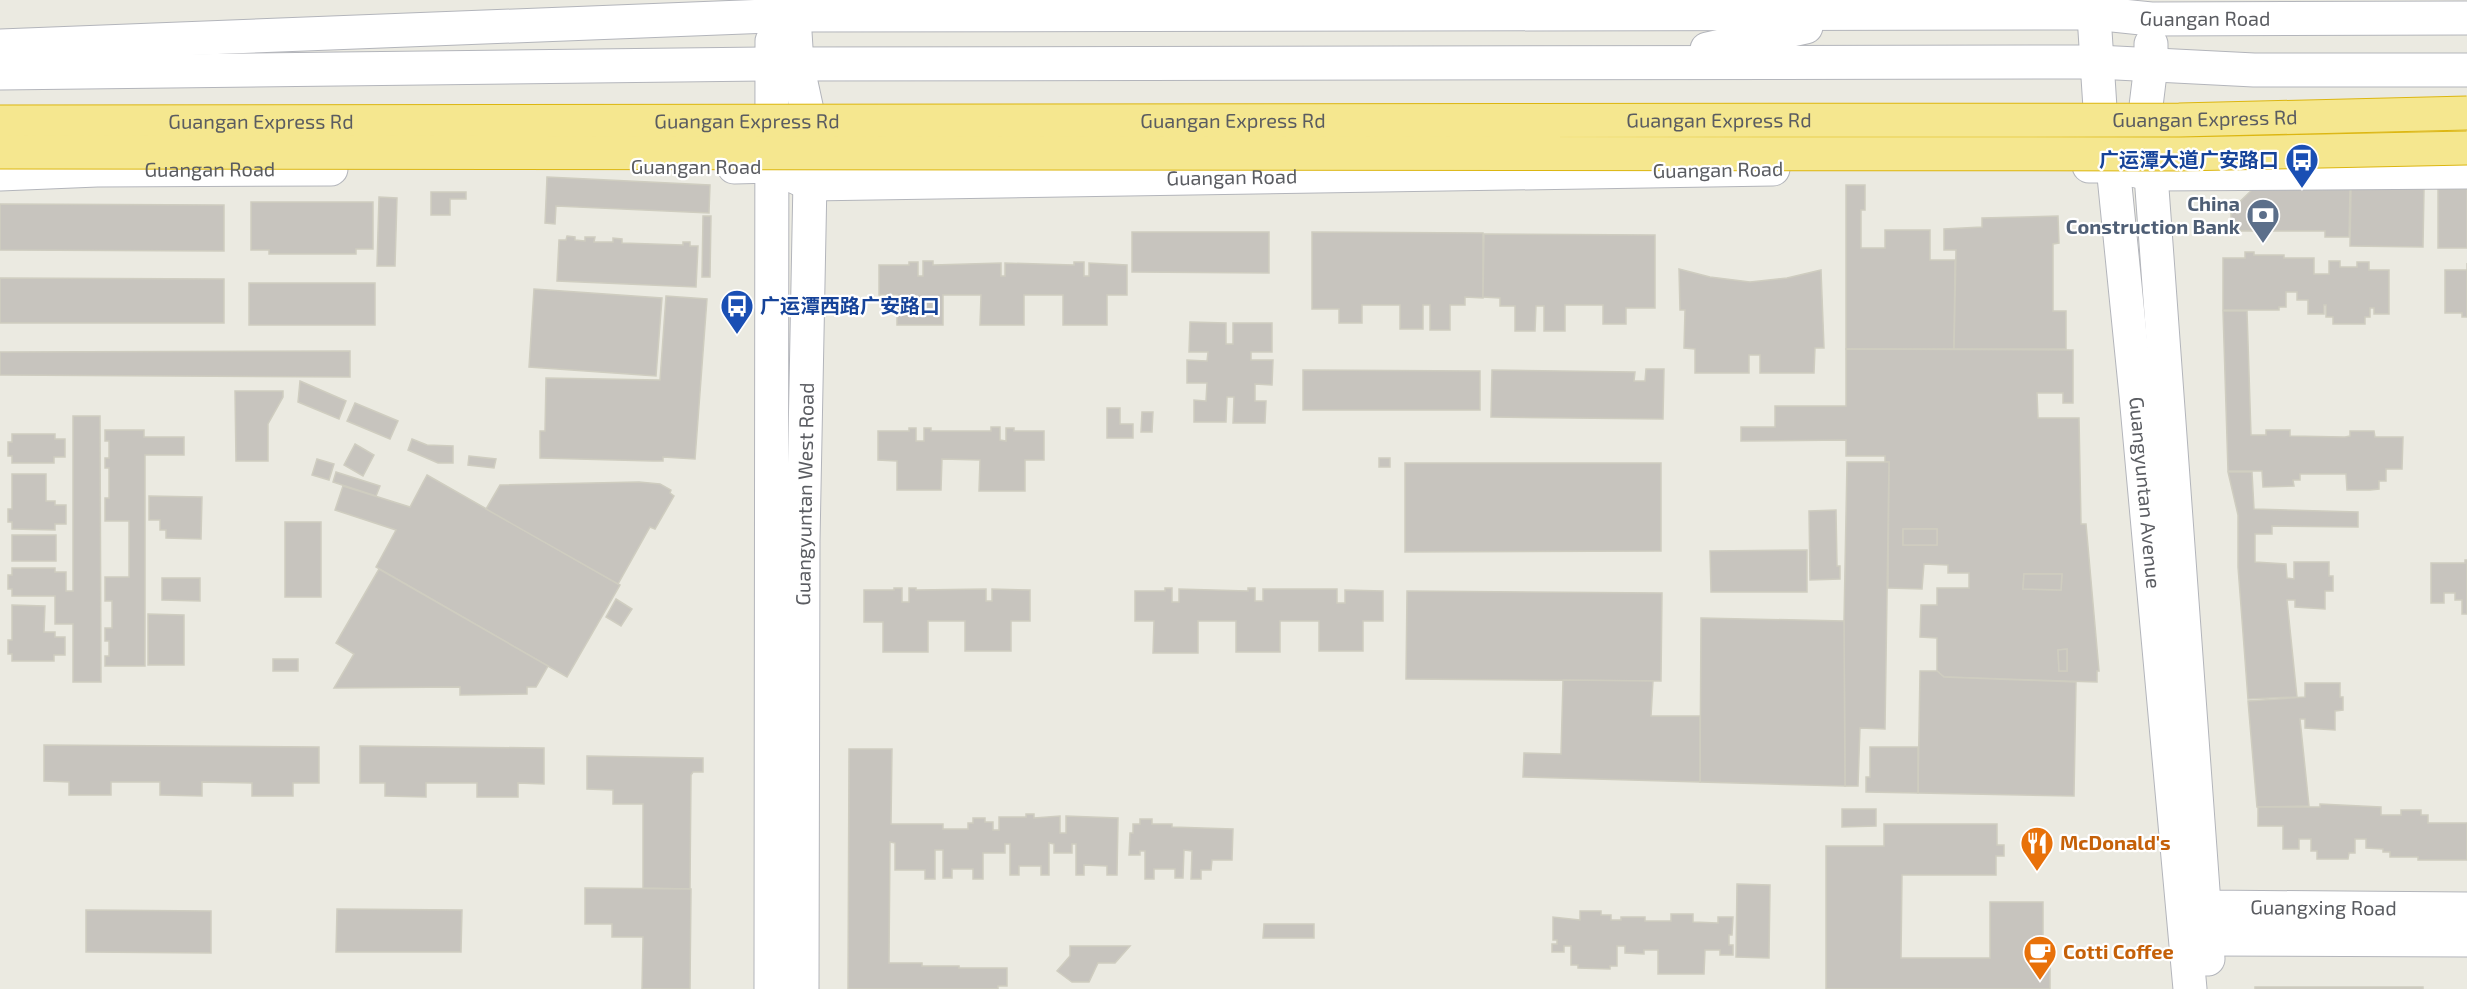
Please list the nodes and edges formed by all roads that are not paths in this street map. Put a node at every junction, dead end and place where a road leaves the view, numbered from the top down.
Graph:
1 (2094, 7) edge
2 (783, 8) edge
3 (2151, 10) edge
4 (1870, 14) junction
5 (2467, 18) edge
6 (0, 46) edge
7 (2097, 62) junction
8 (1644, 63) junction
9 (784, 64) junction
10 (2151, 65) junction
11 (2467, 70) edge
12 (0, 73) edge
13 (2467, 101) edge
14 (2146, 106) junction
15 (2100, 108) junction
16 (2467, 113) edge
17 (0, 122) edge
18 (773, 129) junction
19 (811, 129) junction
20 (2467, 148) edge
21 (0, 150) edge
22 (772, 166) junction
23 (2113, 166) junction
24 (2467, 172) edge
25 (0, 174) edge
26 (2151, 174) junction
27 (810, 184) junction
28 (2467, 909) edge
29 (2194, 917) junction
30 (2467, 940) edge
31 (771, 989) edge
32 (802, 989) edge
33 (2190, 989) edge
34 (2211, 989) edge

1 - 3 main road, Guangan Road
1 - 4 main road, Guangan Road
1 - 7 main road, Guangyuntan Avenue
2 - 4 main road, Guangan Road
2 - 6 main road, Guangan Road
2 - 9 main road, Guangyuntan West Road
3 - 5 main road, Guangan Road
3 - 10 main road, Guangyuntan Avenue
4 - 8 main road
7 - 8 main road
7 - 10 main road
7 - 15 main road, Guangyuntan Avenue
8 - 9 main road
9 - 12 main road
9 - 18 main road, Guangyuntan West Road
9 - 19 main road, Guangyuntan West Road
10 - 11 main road
10 - 14 main road, Guangyuntan Avenue
13 - 14 main road
14 - 15 main road
14 - 26 main road, Guangyuntan Avenue
15 - 19 main road
15 - 23 main road, Guangyuntan Avenue
16 - 17 highway, Guangan Express Rd, bridge
18 - 19 main road
18 - 21 main road
18 - 22 main road, Guangyuntan West Road
19 - 27 main road, Guangyuntan West Road
20 - 21 highway, Guangan Express Rd, bridge
22 - 25 main road, Guangan Road
22 - 27 main road, Guangan Road
22 - 31 main road, Guangyuntan West Road
23 - 26 main road, Guangan Road
23 - 27 main road, Guangan Road
23 - 29 main road, Guangyuntan Avenue
24 - 26 main road, Guangan Road
26 - 29 main road, Guangyuntan Avenue
27 - 32 main road, Guangyuntan West Road
28 - 29 main road, Guangxing Road
29 - 30 main road, Guangxing Road
29 - 33 main road, Guangyuntan Avenue
29 - 34 main road, Guangyuntan Avenue

